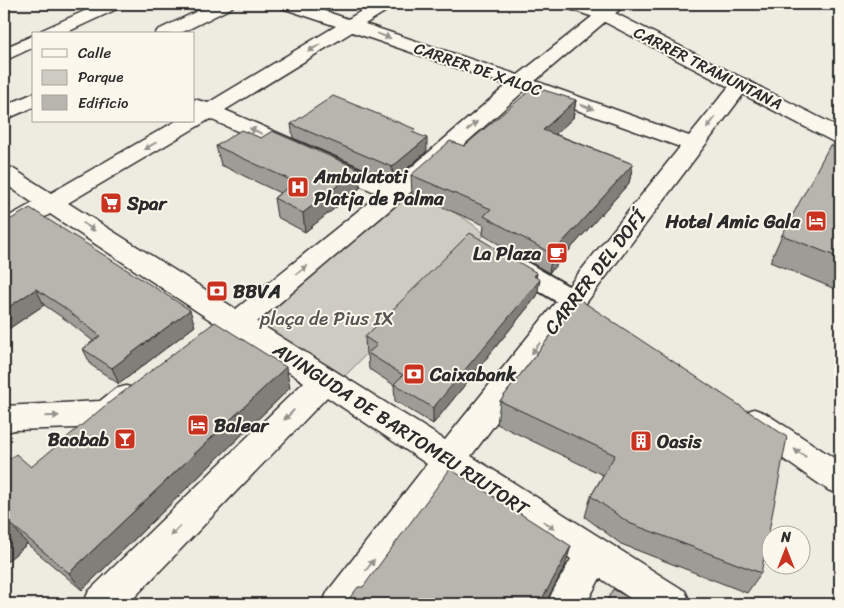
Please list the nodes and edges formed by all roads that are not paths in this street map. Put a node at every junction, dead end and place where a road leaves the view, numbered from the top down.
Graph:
1 (112, 4) edge
2 (225, 4) edge
3 (288, 4) edge
4 (385, 4) edge
5 (573, 4) edge
6 (612, 9) edge
7 (351, 25) junction
8 (52, 32) edge
9 (168, 32) edge
10 (32, 41) edge
11 (4, 55) edge
12 (521, 83) junction
13 (741, 84) junction
14 (32, 100) edge
15 (4, 114) edge
16 (197, 114) edge
17 (184, 122) edge
18 (840, 136) edge
19 (694, 145) junction
20 (4, 172) edge
21 (396, 193) junction
22 (50, 203) junction
23 (4, 230) edge
24 (492, 252) edge
25 (585, 308) junction
26 (233, 320) junction
27 (204, 338) edge
28 (151, 379) edge
29 (324, 381) junction
30 (735, 409) edge
31 (4, 420) edge
32 (449, 460) junction
33 (840, 480) edge
34 (594, 554) junction
35 (102, 604) edge
36 (341, 604) edge
37 (566, 604) edge
38 (672, 604) edge

1 - 8 street
2 - 9 street
3 - 7 street, CARRER DE XALOC
4 - 7 street
5 - 6 street, CARRER TRAMUNTANA
6 - 12 street
6 - 13 street, CARRER TRAMUNTANA
7 -> 12 street, CARRER DE XALOC
7 -> 16 street
10 - 11 street
12 -> 19 street, CARRER DE XALOC
21 -> 12 street
13 - 18 street, CARRER TRAMUNTANA
13 -> 19 street, CARRER DEL DOFÍ
14 - 15 street
21 -> 16 street
17 -> 22 street
19 - 25 street, CARRER DEL DOFÍ
20 - 22 street, AVINGUDA DE BARTOMEU RIUTORT
26 -> 21 street
22 - 23 street
22 -> 26 street, AVINGUDA DE BARTOMEU RIUTORT
24 - 25 street
25 -> 32 street, CARRER DEL DOFÍ
26 - 27 street
26 - 29 street, AVINGUDA DE BARTOMEU RIUTORT
31 -> 28 street
29 - 32 street, AVINGUDA DE BARTOMEU RIUTORT
29 -> 35 street
33 -> 30 street
32 -> 34 street, AVINGUDA DE BARTOMEU RIUTORT
36 -> 32 street, CARRER DEL DOFÍ
34 - 37 street
34 - 38 street, AVINGUDA DE BARTOMEU RIUTORT

